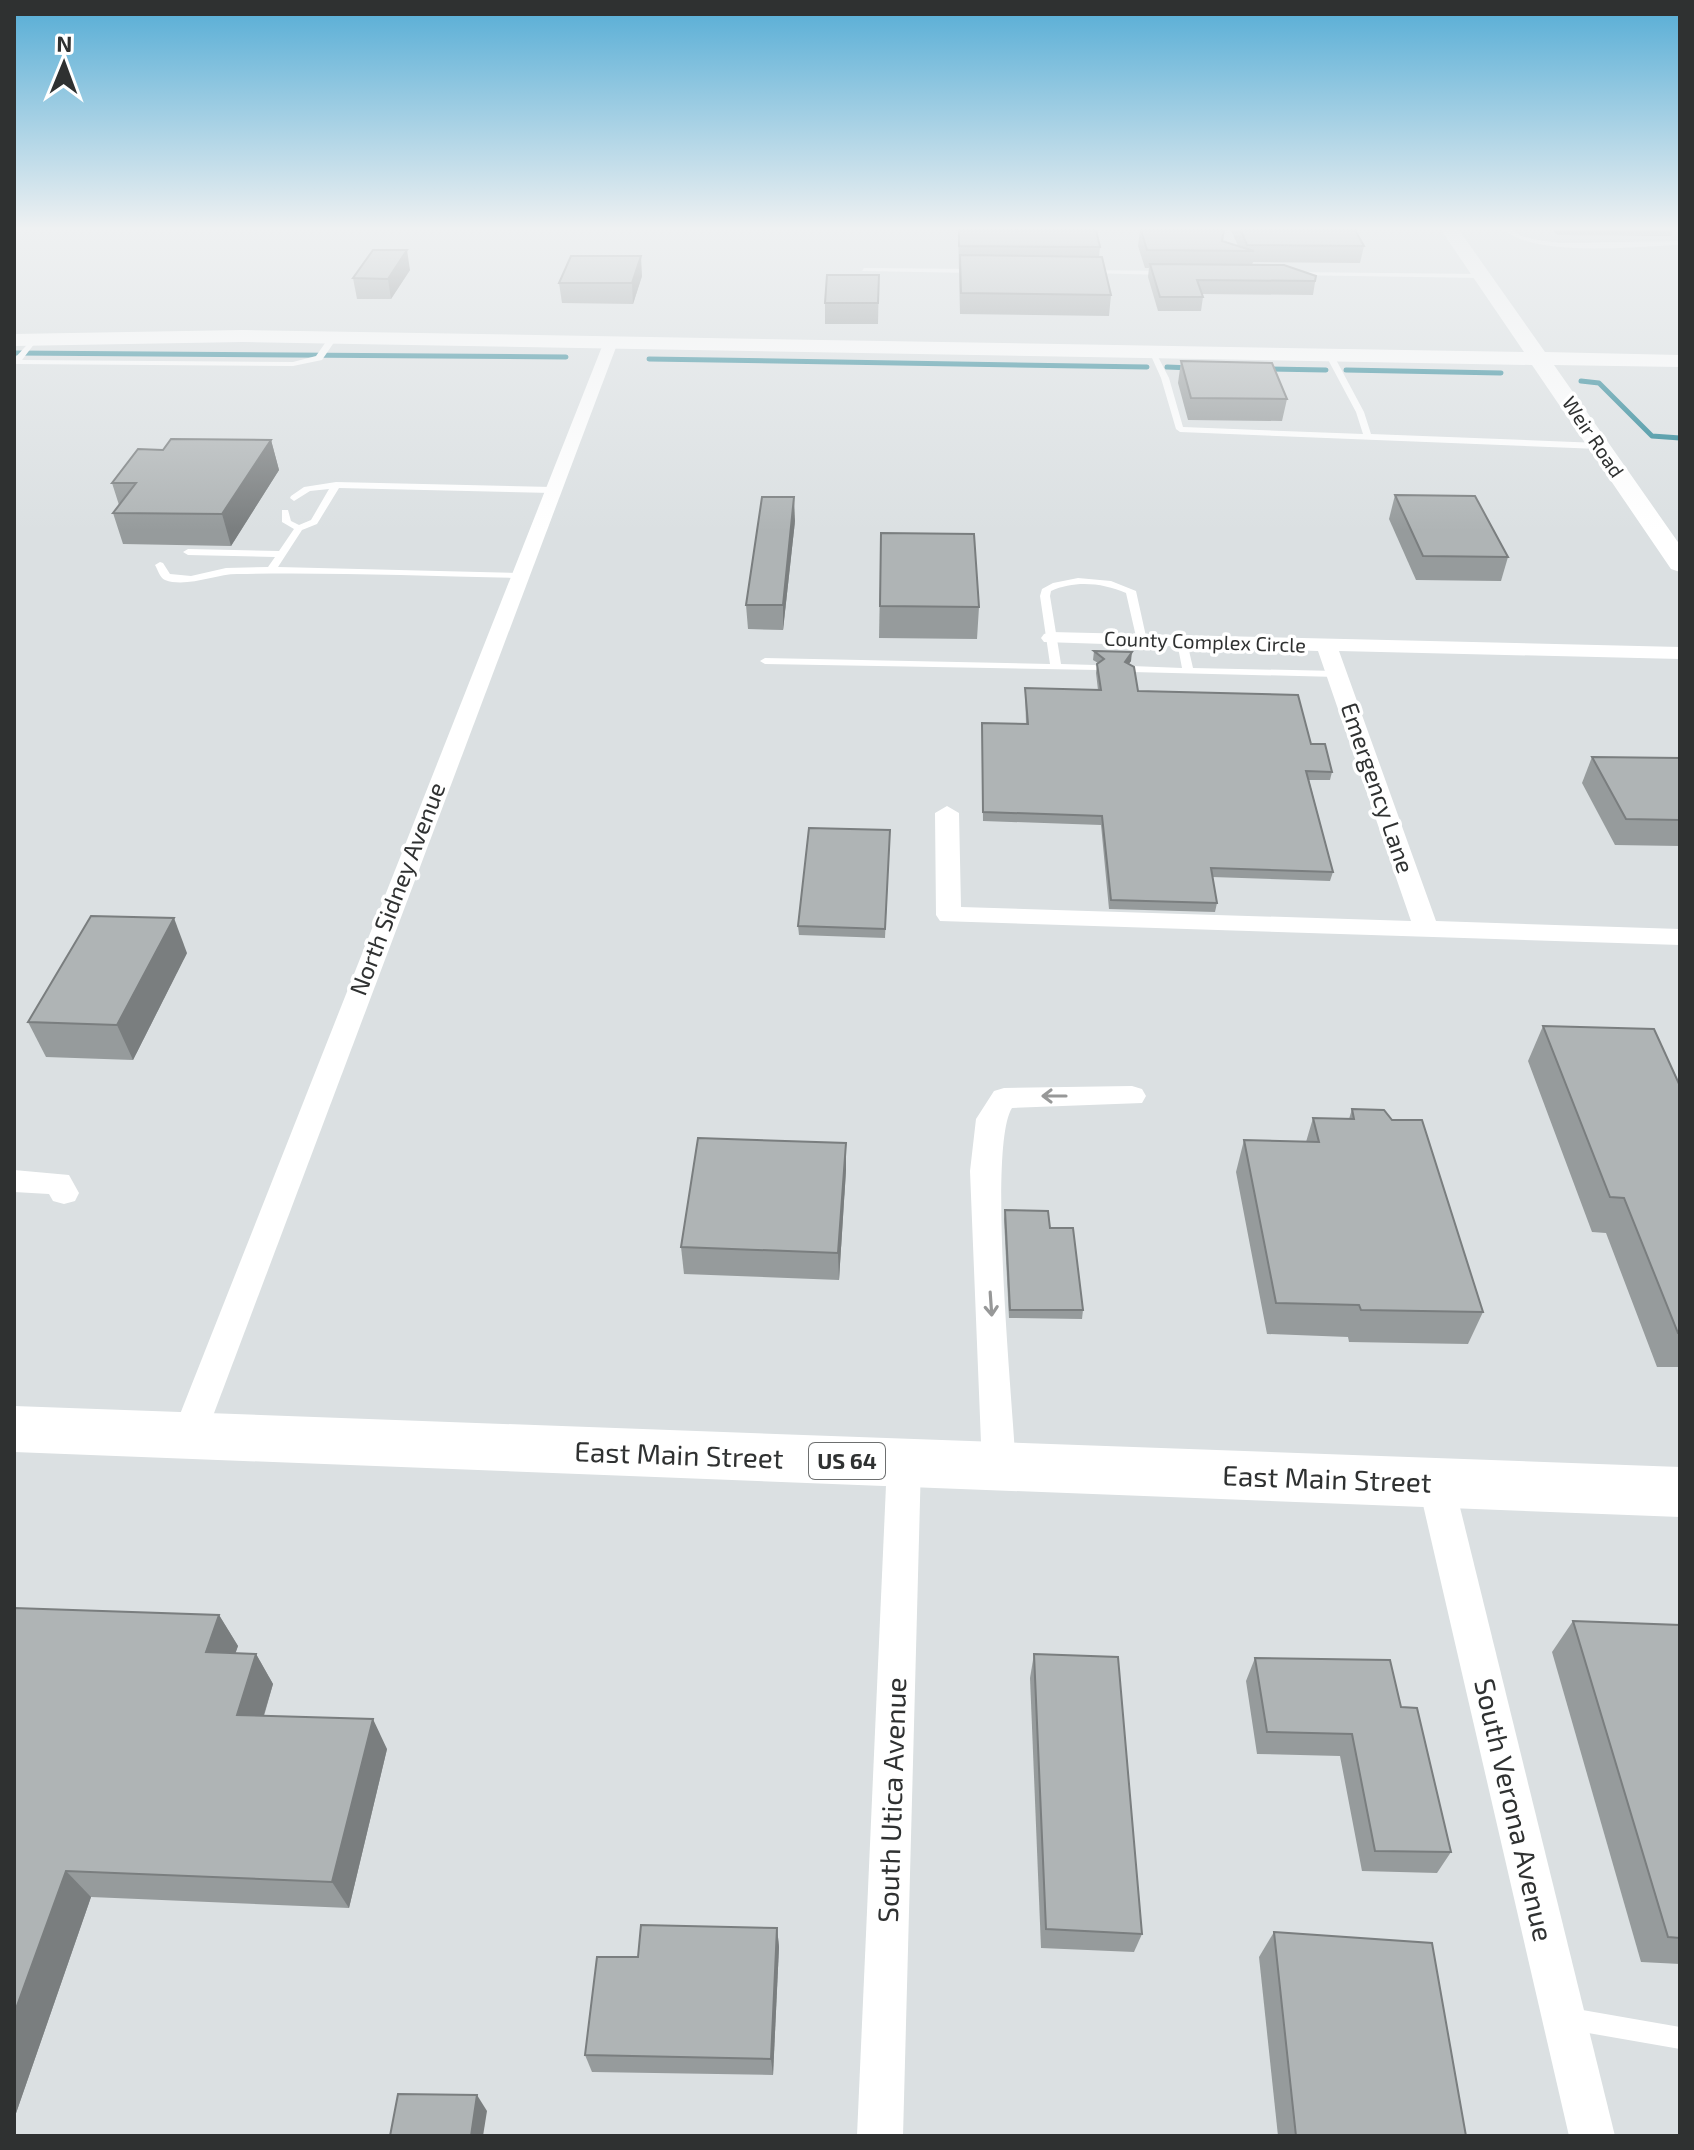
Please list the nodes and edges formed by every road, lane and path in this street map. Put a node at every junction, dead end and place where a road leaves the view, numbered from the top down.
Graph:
1 (1519, 330) edge
2 (610, 342) junction
3 (24, 346) edge
4 (327, 347) junction
5 (1151, 351) junction
6 (1329, 354) junction
7 (1539, 359) junction
8 (1680, 361) edge
9 (1368, 438) junction
10 (1599, 446) junction
11 (336, 485) junction
12 (552, 490) junction
13 (294, 498) dead end
14 (285, 512) dead end
15 (299, 528) junction
16 (188, 552) dead end
17 (282, 554) junction
18 (1677, 555) edge
19 (160, 565) dead end
20 (271, 570) junction
21 (519, 575) junction
22 (1051, 638) junction
23 (1142, 641) junction
24 (1182, 642) junction
25 (1327, 646) junction
26 (1680, 653) edge
27 (765, 661) dead end
28 (1056, 667) junction
29 (1095, 668) edge
30 (1132, 669) edge
31 (1188, 671) junction
32 (1337, 674) junction
33 (947, 813) dead end
34 (1427, 931) junction
35 (1680, 937) edge
36 (1132, 1096) dead end
37 (14, 1181) edge
38 (64, 1193) dead end
39 (14, 1429) edge
40 (188, 1437) junction
41 (904, 1463) junction
42 (999, 1467) junction
43 (1436, 1483) junction
44 (1680, 1492) edge
45 (1563, 2017) junction
46 (1680, 2038) edge
47 (880, 2136) edge
48 (1592, 2136) edge

1 - 7 main road, Weir Road
2 - 4 main road
2 - 5 main road
2 - 12 street, North Sidney Avenue
3 - 4 main road
3 - 4 lane
5 - 6 main road
5 - 9 lane
6 - 7 main road
6 - 9 lane
7 - 8 main road
7 - 10 main road, Weir Road
9 - 10 lane
10 - 18 main road, Weir Road
11 - 12 lane
11 - 13 lane
11 - 15 lane
12 - 21 street, North Sidney Avenue
14 - 15 lane
15 - 17 lane
16 - 17 lane
17 - 20 lane
19 - 20 lane
20 - 21 lane
21 - 40 street, North Sidney Avenue
22 - 23 street, County Complex Circle
22 - 23 lane
22 - 28 lane
23 - 24 street, County Complex Circle
24 - 25 street, County Complex Circle
24 - 31 lane
25 - 26 street, County Complex Circle
25 - 32 street, Emergency Lane
27 - 28 lane
28 - 29 lane
30 - 31 lane
31 - 32 lane
32 - 34 street, Emergency Lane
33 - 34 street
34 - 35 street
36 -> 42 street
37 - 38 street
39 - 40 main road, East Main Street / US 64
40 - 41 main road, East Main Street / US 64
41 - 42 main road, East Main Street / US 64
41 - 47 street, South Utica Avenue
42 - 43 main road, East Main Street / US 64
43 - 44 main road, East Main Street / US 64
43 - 45 street, South Verona Avenue
45 - 46 lane
45 - 48 street, South Verona Avenue

